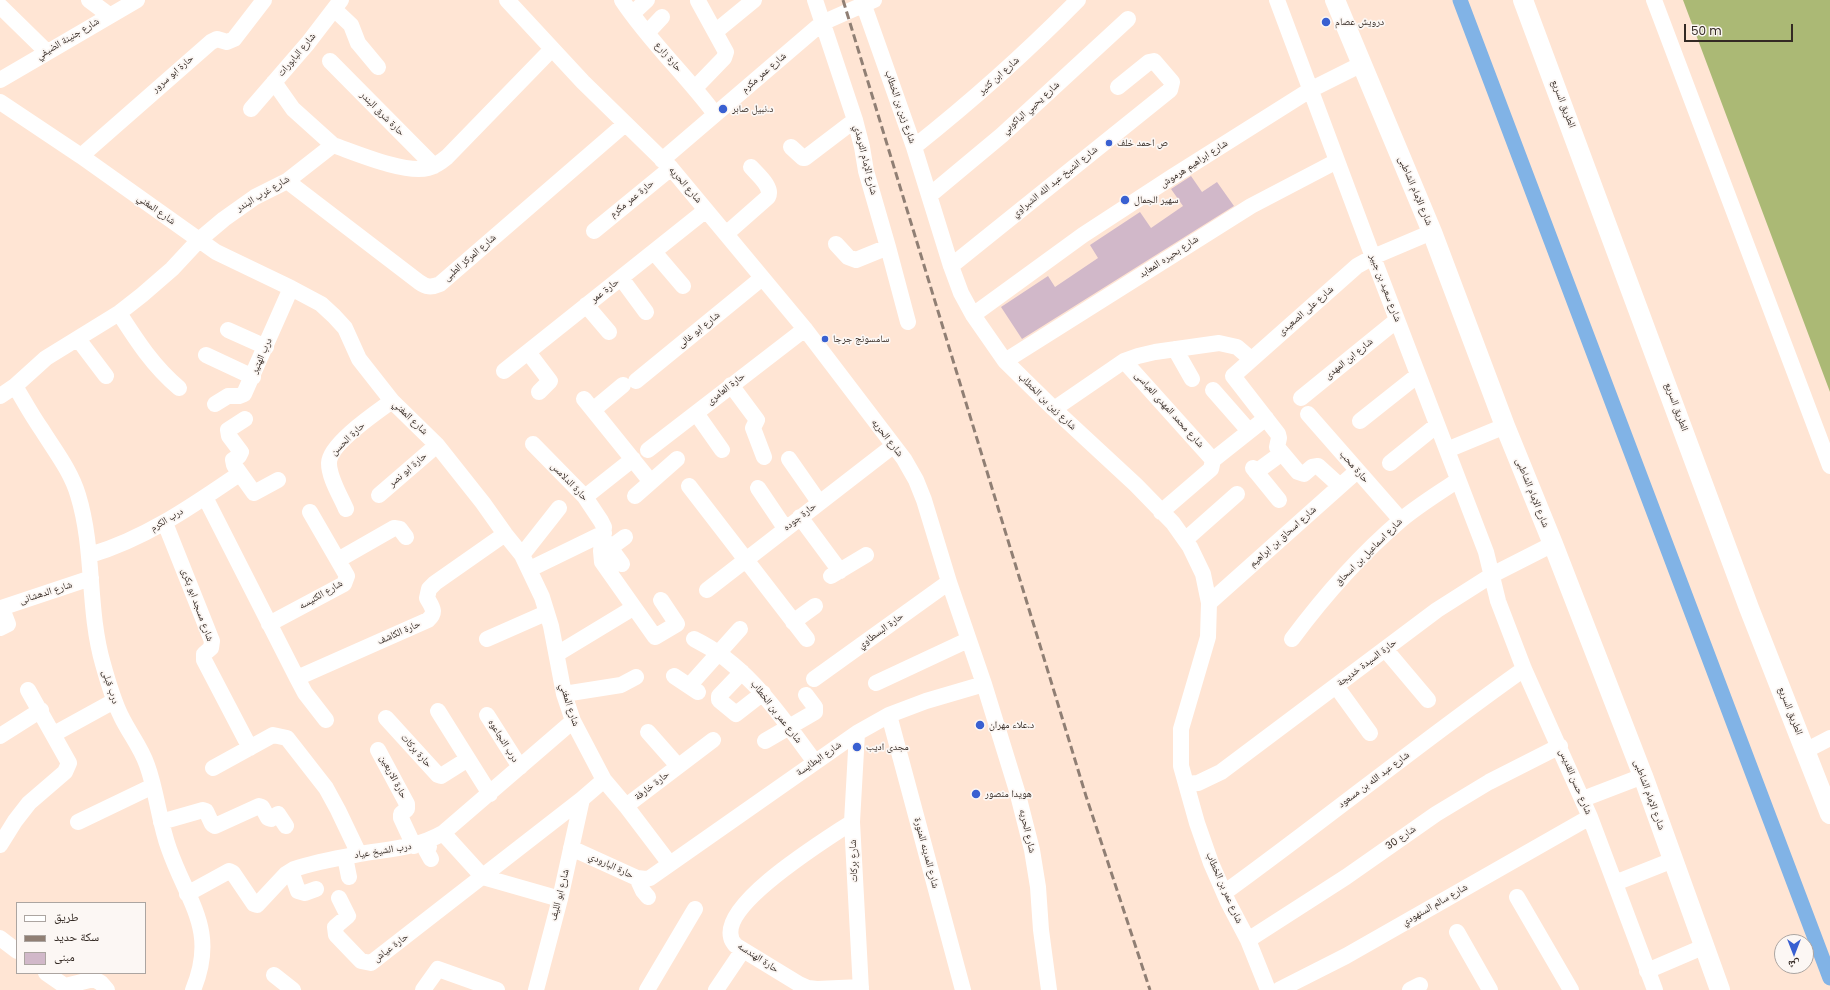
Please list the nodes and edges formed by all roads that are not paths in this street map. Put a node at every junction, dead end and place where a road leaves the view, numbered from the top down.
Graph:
1 (89, 0) edge
2 (137, 0) edge
3 (264, 0) edge
4 (507, 0) edge
5 (622, 0) edge
6 (647, 0) edge
7 (754, 0) edge
8 (815, 0) edge
9 (1078, 0) edge
10 (1277, 0) edge
11 (1335, 0) edge
12 (1524, 0) edge
13 (1654, 0) edge
14 (698, 1) dead end
15 (867, 2) edge
16 (337, 5) edge
17 (737, 5) edge
18 (0, 6) edge
19 (632, 14) junction
20 (109, 15) junction
21 (662, 17) dead end
22 (1128, 19) dead end
23 (822, 23) junction
24 (715, 32) junction
25 (647, 33) junction
26 (552, 49) junction
27 (47, 52) junction
28 (330, 61) dead end
29 (1362, 64) junction
30 (378, 67) dead end
31 (0, 80) edge
32 (274, 82) junction
33 (1118, 87) dead end
34 (695, 88) junction
35 (1310, 90) junction
36 (0, 102) edge
37 (251, 109) dead end
38 (715, 114) junction
39 (855, 120) junction
40 (625, 124) junction
41 (333, 145) junction
42 (914, 147) junction
43 (791, 148) dead end
44 (81, 156) junction
45 (1337, 160) junction
46 (667, 164) junction
47 (434, 166) junction
48 (752, 167) dead end
49 (287, 181) junction
50 (930, 195) junction
51 (706, 210) junction
52 (594, 231) dead end
53 (1432, 232) junction
54 (726, 234) junction
55 (199, 240) junction
56 (836, 244) dead end
57 (888, 247) junction
58 (654, 252) junction
59 (1373, 256) junction
60 (952, 266) junction
61 (621, 278) junction
62 (762, 278) junction
63 (683, 286) dead end
64 (292, 288) junction
65 (586, 305) junction
66 (646, 312) dead end
67 (119, 314) junction
68 (973, 315) junction
69 (1397, 320) junction
70 (908, 322) dead end
71 (804, 329) junction
72 (228, 330) dead end
73 (609, 332) dead end
74 (78, 339) junction
75 (266, 346) junction
76 (1175, 349) junction
77 (528, 352) junction
78 (206, 356) dead end
79 (1251, 359) junction
80 (1005, 361) junction
81 (1124, 361) junction
82 (504, 371) dead end
83 (1418, 375) junction
84 (106, 376) dead end
85 (253, 377) junction
86 (1192, 379) dead end
87 (732, 385) junction
88 (15, 386) junction
89 (179, 388) dead end
90 (1213, 390) dead end
91 (539, 392) dead end
92 (0, 396) edge
93 (1301, 398) dead end
94 (392, 401) junction
95 (215, 404) dead end
96 (1054, 409) junction
97 (696, 413) junction
98 (1308, 414) dead end
99 (1266, 418) junction
100 (245, 419) dead end
101 (1360, 421) dead end
102 (1437, 425) junction
103 (1505, 426) junction
104 (1249, 432) junction
105 (532, 444) dead end
106 (437, 445) junction
107 (893, 446) junction
108 (648, 450) dead end
109 (722, 450) dead end
110 (1447, 450) junction
111 (1282, 453) junction
112 (764, 457) dead end
113 (632, 459) junction
114 (677, 459) dead end
115 (789, 460) dead end
116 (1213, 460) junction
117 (1390, 463) dead end
118 (1830, 466) edge
119 (1357, 471) junction
120 (239, 474) junction
121 (278, 480) dead end
122 (1458, 480) junction
123 (651, 482) junction
124 (689, 486) dead end
125 (1340, 486) junction
126 (758, 488) dead end
127 (1237, 494) dead end
128 (379, 495) dead end
129 (635, 496) dead end
130 (205, 497) junction
131 (585, 497) junction
132 (1279, 500) dead end
133 (819, 502) junction
134 (559, 508) dead end
135 (346, 509) dead end
136 (310, 512) dead end
137 (1162, 512) junction
138 (800, 517) junction
139 (1401, 520) junction
140 (165, 523) junction
141 (785, 528) junction
142 (504, 534) junction
143 (406, 537) dead end
144 (624, 537) dead end
145 (606, 540) junction
146 (1185, 540) junction
147 (1553, 544) junction
148 (522, 554) junction
149 (90, 555) junction
150 (866, 555) dead end
151 (746, 559) junction
152 (338, 560) junction
153 (622, 564) dead end
154 (530, 569) junction
155 (1492, 575) junction
156 (91, 578) junction
157 (949, 582) junction
158 (707, 590) dead end
159 (661, 600) dead end
160 (1209, 604) junction
161 (815, 606) dead end
162 (633, 608) junction
163 (546, 613) junction
164 (793, 622) junction
165 (269, 624) junction
166 (0, 628) edge
167 (740, 629) dead end
168 (487, 639) dead end
169 (694, 639) dead end
170 (807, 639) dead end
171 (1292, 639) dead end
172 (968, 640) junction
173 (1385, 649) junction
174 (718, 652) junction
175 (557, 654) junction
176 (1524, 669) junction
177 (742, 672) junction
178 (674, 676) dead end
179 (636, 677) dead end
180 (297, 678) junction
181 (814, 679) dead end
182 (876, 683) dead end
183 (984, 684) junction
184 (1336, 686) junction
185 (28, 690) dead end
186 (763, 693) junction
187 (564, 694) junction
188 (806, 695) dead end
189 (1428, 700) dead end
190 (114, 701) junction
191 (41, 710) junction
192 (438, 711) dead end
193 (487, 715) dead end
194 (889, 715) junction
195 (386, 718) dead end
196 (326, 720) dead end
197 (573, 720) junction
198 (789, 727) junction
199 (648, 732) dead end
200 (857, 733) junction
201 (1370, 733) dead end
202 (54, 734) junction
203 (0, 736) edge
204 (1830, 738) edge
205 (713, 740) dead end
206 (764, 741) dead end
207 (1560, 746) junction
208 (250, 748) junction
209 (378, 750) dead end
210 (1805, 751) junction
211 (468, 759) junction
212 (814, 762) junction
213 (678, 766) junction
214 (520, 767) junction
215 (213, 768) dead end
216 (1643, 776) junction
217 (604, 780) junction
218 (1186, 784) junction
219 (153, 786) junction
220 (490, 794) junction
221 (582, 799) junction
222 (1583, 799) junction
223 (626, 806) junction
224 (1830, 814) edge
225 (1590, 816) junction
226 (78, 822) dead end
227 (161, 822) junction
228 (852, 822) junction
229 (286, 826) dead end
230 (443, 833) junction
231 (429, 841) junction
232 (0, 845) edge
233 (414, 846) junction
234 (572, 848) junction
235 (352, 856) junction
236 (431, 859) dead end
237 (1673, 860) junction
238 (670, 864) junction
239 (292, 871) junction
240 (349, 877) dead end
241 (483, 877) junction
242 (637, 878) junction
243 (1615, 883) junction
244 (316, 889) dead end
245 (1224, 893) junction
246 (187, 894) junction
247 (648, 897) dead end
248 (1517, 897) dead end
249 (339, 898) dead end
250 (560, 899) junction
251 (695, 909) dead end
252 (1457, 932) dead end
253 (0, 938) edge
254 (1248, 940) junction
255 (1704, 947) junction
256 (16, 950) edge
257 (743, 950) junction
258 (1647, 971) junction
259 (47, 974) edge
260 (274, 975) dead end
261 (793, 985) edge
262 (861, 988) edge
263 (1653, 989) edge
264 (107, 990) edge
265 (194, 990) edge
266 (293, 990) edge
267 (423, 990) edge
268 (497, 990) edge
269 (536, 990) edge
270 (647, 990) edge
271 (716, 990) edge
272 (963, 990) edge
273 (1049, 990) edge
274 (1268, 990) edge
275 (1279, 990) edge
276 (1490, 990) edge
277 (1571, 990) edge
278 (1720, 990) edge

1 - 20 street
2 - 20 street, شارع جنينة الضيفي
3 - 44 street, حارة ابو سرور
4 - 26 street, شارع الحريه
5 - 19 street, حارة زارع
6 - 19 street
7 - 17 street
8 - 23 street, شارع الإمام الترمذي
9 - 42 street, شارع ابن كثير
10 - 35 street, شارع سعيد بن جبير
11 - 29 main road, شارع الإمام الشاطبى
12 - 210 main road, الطريق السريع
13 - 118 street
14 - 24 street
15 - 23 street, شارع عمر مكرم
15 - 42 street, شارع زين بن الخطاب
16 - 30 street
16 - 32 street, شارع البابورات
17 - 24 street
18 - 27 street
19 - 25 street, حارة زارع
20 - 27 street, شارع جنينة الضيفي
21 - 25 street
22 - 50 street, شارع يحيي الباكوبي
23 - 38 street, شارع عمر مكرم
23 - 39 street, شارع الإمام الترمذي
24 - 34 street
25 - 34 street, حارة زارع
26 - 40 street, شارع الحريه
26 - 47 street
27 - 31 street, شارع جنينة الضيفي
28 - 47 street, حارة شرق البندر
29 - 35 street, شارع ابراهيم هرموش
29 - 53 main road, شارع الإمام الشاطبى
32 - 37 street, شارع البابورات
32 - 41 street
33 - 60 street, شارع الشيخ عبد الله الشبراوي
34 - 38 street, حارة زارع
35 - 45 street, شارع سعيد بن جبير
35 - 68 street, شارع ابراهيم هرموش
36 - 44 street, شارع المغني
38 - 46 street, شارع عمر مكرم
39 - 43 street
39 - 57 street, شارع الإمام الترمذي
40 - 46 street, شارع الحريه
40 - 49 street, شارع المركز الطبى
41 - 47 street
41 - 49 street, شارع غرب البندر
42 - 50 street, شارع زين بن الخطاب
44 - 55 street, شارع المغني
45 - 59 street, شارع سعيد بن جبير
45 - 80 street, شارع بحيره المعابد
46 - 51 street, شارع الحريه
46 - 52 street, حارة عمر مكرم
48 - 54 street
49 - 55 street, شارع غرب البندر
50 - 60 street, شارع زين بن الخطاب
51 - 54 street, شارع الحريه
51 - 58 street, حارة عمر
53 - 59 street, شارع على الصعيدى
53 - 103 main road, شارع الإمام الشاطبى
54 - 62 street, شارع الحريه
55 - 64 street, شارع المغني
55 - 67 street, شارع غرب البندر
56 - 57 street
57 - 70 street, شارع الإمام الترمذي
58 - 61 street, حارة عمر
58 - 63 street
59 - 69 street, شارع سعيد بن جبير
59 - 79 street, شارع على الصعيدى
60 - 68 street, شارع زين بن الخطاب
61 - 65 street, حارة عمر
61 - 66 street
62 - 71 street, شارع الحريه
62 - 113 street, شارع ابو غالى
64 - 75 street, درب الهتير
64 - 94 street, شارع المغني
65 - 73 street
65 - 77 street, حارة عمر
67 - 74 street, شارع غرب البندر
67 - 89 street
68 - 80 street, شارع زين بن الخطاب
69 - 83 street, شارع سعيد بن جبير
69 - 93 street, شارع ابن المهدى
71 - 87 street, حارة العامرى
71 - 107 street, شارع الحريه
72 - 75 street
74 - 84 street
74 - 88 street, شارع غرب البندر
75 - 85 street, درب الهتير
76 - 79 street
76 - 81 street
76 - 86 street
77 - 82 street, حارة عمر
77 - 91 street
78 - 85 street
79 - 99 street, شارع على الصعيدى
80 - 96 street, شارع زين بن الخطاب
81 - 96 street
81 - 116 street, شارع محمد المهدى العباسى
83 - 101 street
83 - 102 street, شارع سعيد بن جبير
85 - 95 street, درب الهتير
87 - 97 street, حارة العامرى
87 - 112 street
88 - 92 street, شارع غرب البندر
88 - 149 street, درب قبلى
90 - 104 street
94 - 106 street, شارع المغني
94 - 135 street, حارة الحسن
96 - 137 street, شارع زين بن الخطاب
97 - 108 street, حارة العامرى
97 - 109 street
98 - 119 street, حارة محب
99 - 104 street
99 - 111 street
100 - 120 street
102 - 110 street, شارع سعيد بن جبير
102 - 117 street
103 - 110 street
103 - 147 main road, شارع الإمام الشاطبى
104 - 116 street
105 - 131 street, حارة الدلامس
106 - 128 street, حارة ابو نصر
106 - 142 street, شارع المغني
107 - 133 street, حارة جوده
107 - 157 street, شارع الحريه
110 - 122 street, شارع سعيد بن جبير
111 - 125 street
111 - 132 street
113 - 123 street
113 - 131 street
114 - 123 street
115 - 133 street
116 - 137 street
119 - 125 street, شارع اسحاق بن ابراهيم
119 - 139 street, حارة محب
120 - 121 street
120 - 130 street, درب الكرم
122 - 139 street, شارع اسماعيل بن اسحاق
122 - 155 street, شارع سعيد بن جبير
123 - 129 street
124 - 151 street
125 - 160 street, شارع اسحاق بن ابراهيم
126 - 141 street
127 - 146 street
130 - 140 street, درب الكرم
130 - 165 street
131 - 145 street, حارة الدلامس
133 - 138 street, حارة جوده
134 - 148 street
136 - 152 street, شارع الكنيسه
137 - 146 street, شارع زين بن الخطاب
138 - 141 street, حارة جوده
138 - 150 street
139 - 171 street, شارع اسماعيل بن اسحاق
140 - 149 street, درب الكرم
140 - 208 street, شارع مسجد ابو بكرى
141 - 151 street, حارة جوده
142 - 148 street, شارع المغني
142 - 180 street, حارة الكاشف
143 - 152 street
144 - 145 street
145 - 153 street
145 - 154 street
145 - 162 street, حارة الدلامس
146 - 160 street, شارع زين بن الخطاب
147 - 155 street, حارة السيدة خديجة
147 - 216 main road, شارع الإمام الشاطبى
148 - 154 street, شارع المغني
149 - 156 street, درب قبلى
151 - 158 street, حارة جوده
151 - 164 street
152 - 165 street, شارع الكنيسه
154 - 163 street, شارع المغني
155 - 173 street, حارة السيدة خديجة
155 - 176 street, شارع حسن القديس
156 - 166 street, شارع الدهشانى
156 - 190 street, درب قبلى
157 - 172 street, شارع الحريه
157 - 181 street, حارة البسطاوي
159 - 162 street, حارة الدلامس
160 - 218 street, شارع زين بن الخطاب
161 - 164 street
162 - 175 street
163 - 168 street
163 - 175 street, شارع المغني
164 - 170 street
165 - 180 street
167 - 174 street
169 - 174 street, شارع عمر بن الخطاب
172 - 182 street
172 - 183 street, شارع الحريه
173 - 184 street, حارة السيدة خديجة
173 - 189 street
174 - 177 street, شارع عمر بن الخطاب
174 - 178 street
175 - 187 street, شارع المغني
176 - 207 street, شارع حسن القديس
176 - 245 street, شارع عبد الله بن مسعود
177 - 186 street, شارع عمر بن الخطاب
177 - 186 street
179 - 187 street
180 - 196 street
183 - 194 street, شارع البطايسة
183 - 273 street, شارع الحريه
184 - 201 street
184 - 218 street, حارة السيدة خديجة
185 - 191 street
186 - 198 street, شارع عمر بن الخطاب
187 - 197 street, شارع المغني
188 - 198 street
190 - 202 street
190 - 219 street, درب قبلى
191 - 202 street
191 - 203 street
192 - 211 street
193 - 214 street, درب النجاعوه
194 - 200 street, شارع البطايسة
194 - 272 street, شارع المدينه المنورة
195 - 211 street, حارة بركات
197 - 214 street, درب الشيخ عياد
197 - 217 street, شارع المغني
198 - 206 street
198 - 212 street, شارع عمر بن الخطاب
199 - 213 street, حارة خارفة
200 - 212 street, شارع البطايسة
200 - 228 street, شارع بركات
202 - 232 street
204 - 210 street
205 - 213 street, حارة خارفة
207 - 222 street, شارع حسن القديس
207 - 254 street, شارع 30
208 - 215 street
208 - 235 street
209 - 233 street, حارة الاربعين
210 - 224 main road, الطريق السريع
211 - 220 street
212 - 238 street, شارع البطايسة
213 - 223 street, حارة خارفة
214 - 220 street, درب الشيخ عياد
216 - 222 street
216 - 237 main road, شارع الإمام الشاطبى
217 - 221 street
217 - 223 street, شارع المغني
218 - 245 street, شارع عمر بن الخطاب
219 - 226 street
219 - 227 street, درب قبلى
220 - 230 street, درب الشيخ عياد
221 - 234 street, شارع ابو الليف
221 - 241 street
222 - 225 street, شارع حسن القديس
223 - 238 street, شارع المغني
225 - 243 street, شارع حسن القديس
225 - 275 street, شارع سالم السنهودي
227 - 229 street
227 - 246 street, درب قبلى
228 - 257 street, حارة الهندسه
228 - 262 street, شارع بركات
230 - 231 street, درب الشيخ عياد
230 - 241 street
231 - 233 street, درب الشيخ عياد
231 - 236 street
233 - 235 street, درب الشيخ عياد
234 - 242 street, حارة البارودي
234 - 250 street, شارع ابو الليف
235 - 239 street, درب الشيخ عياد
235 - 240 street
237 - 243 street
237 - 255 main road, شارع الإمام الشاطبى
238 - 242 street, حارة البارودي
239 - 244 street
239 - 246 street, درب الشيخ عياد
241 - 249 street, حارة عياش
241 - 250 street
242 - 247 street
243 - 258 street, شارع حسن القديس
245 - 254 street, شارع عمر بن الخطاب
246 - 265 street, درب قبلى
248 - 277 street
250 - 269 street, شارع ابو الليف
251 - 270 street
252 - 276 street
253 - 256 street
254 - 274 street, شارع عمر بن الخطاب
255 - 258 street
255 - 278 main road, شارع الإمام الشاطبى
257 - 261 street, حارة الهندسه
257 - 271 street
258 - 263 street, شارع حسن القديس
259 - 264 street
260 - 266 street
261 - 262 street, حارة الهندسه
267 - 268 street

